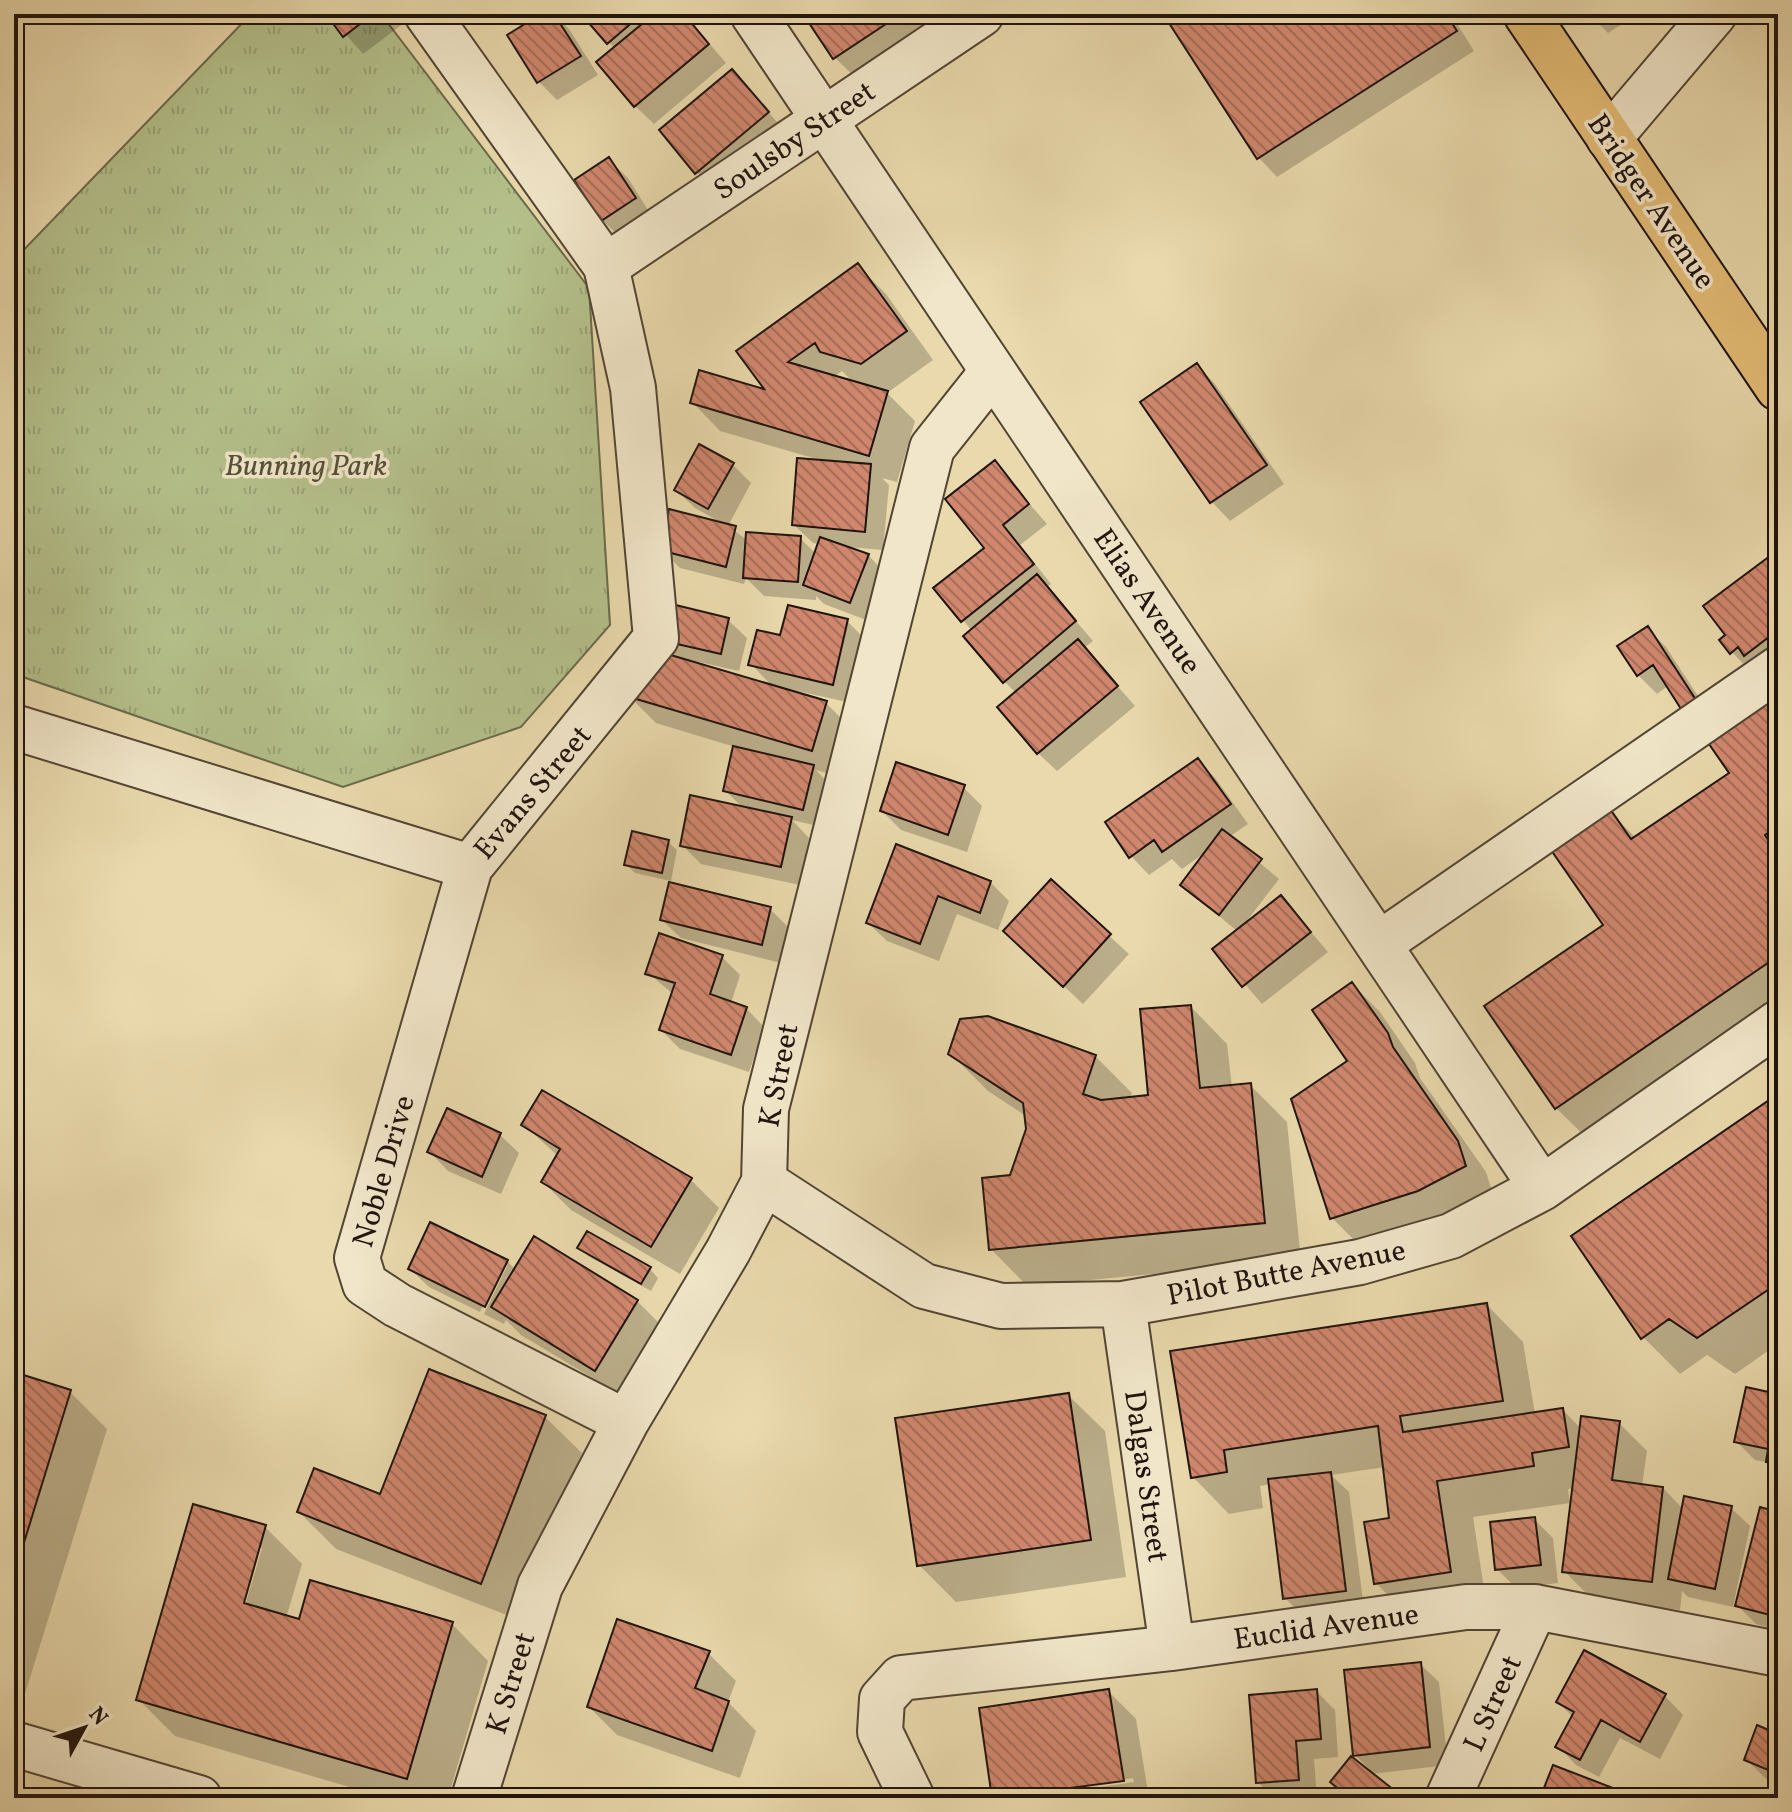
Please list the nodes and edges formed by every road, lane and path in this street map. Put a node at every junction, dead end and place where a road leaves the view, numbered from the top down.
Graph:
1 (427, 14) edge
2 (753, 14) edge
3 (981, 14) edge
4 (1526, 14) edge
5 (1714, 14) edge
6 (824, 119) junction
7 (1609, 138) junction
8 (606, 266) junction
9 (993, 371) junction
10 (1778, 388) edge
11 (1778, 669) edge
12 (15, 731) edge
13 (470, 867) junction
14 (1379, 944) junction
15 (1778, 1023) edge
16 (764, 1182) junction
17 (1542, 1188) junction
18 (1123, 1304) junction
19 (626, 1422) junction
20 (1535, 1607) junction
21 (1172, 1648) junction
22 (1778, 1654) edge
23 (14, 1744) edge
24 (199, 1798) edge
25 (474, 1798) edge
26 (912, 1798) edge
27 (1448, 1798) edge

1 - 8 street
2 - 6 street, Elias Avenue
3 - 6 street, Soulsby Street
4 - 7 main road, Bridger Avenue
5 - 7 street
6 - 8 street, Soulsby Street
6 - 9 street, Elias Avenue
7 - 10 main road, Bridger Avenue
8 - 13 street, Evans Street
9 - 14 street, Elias Avenue
9 - 16 street, K Street
11 - 14 street
12 - 13 street, Evans Street
13 - 19 street, Noble Drive
14 - 17 street, Elias Avenue
15 - 17 street, Pilot Butte Avenue
16 - 18 street, Pilot Butte Avenue
16 - 19 street, K Street
17 - 18 street, Pilot Butte Avenue
18 - 21 street, Dalgas Street
19 - 25 street, K Street
20 - 21 street, Euclid Avenue
20 - 22 street, Euclid Avenue
20 - 27 street, L Street
21 - 26 street, Euclid Avenue
23 - 24 street

